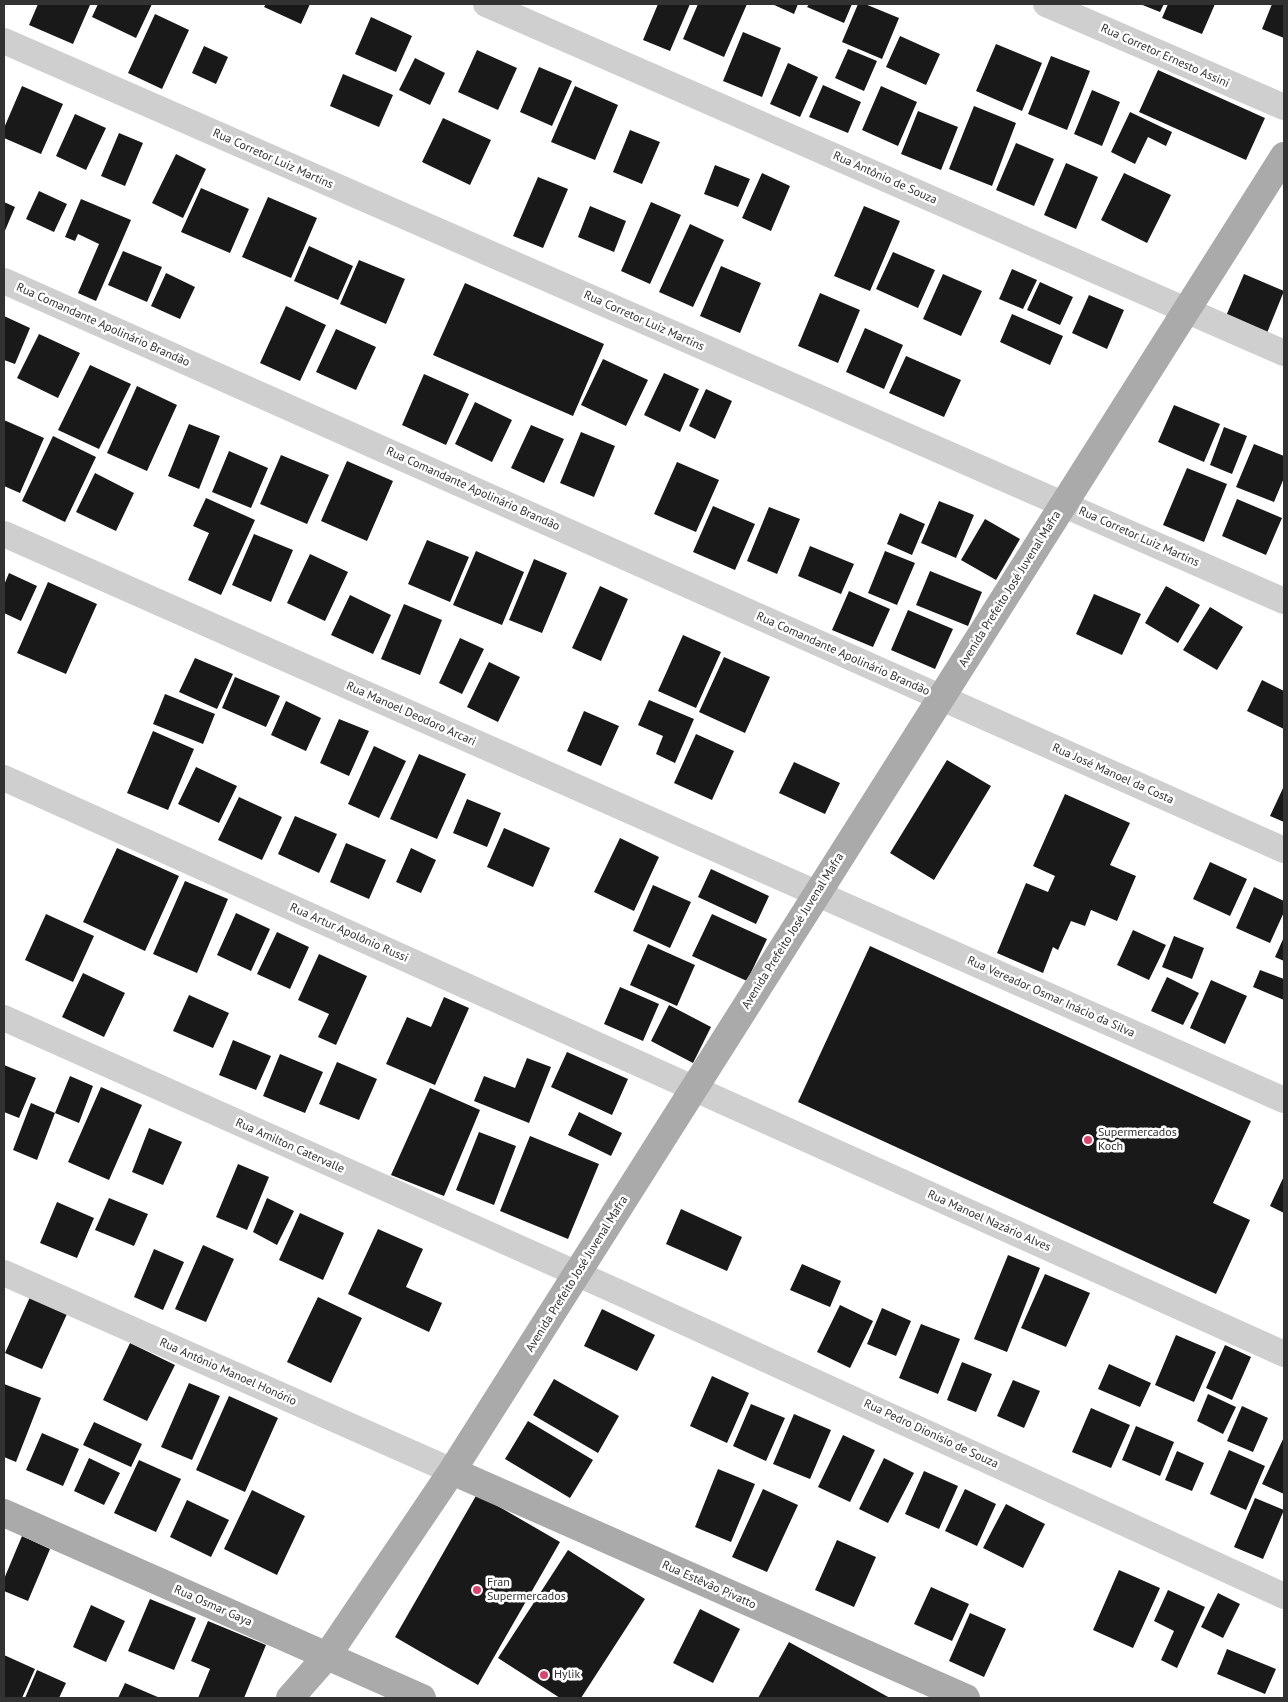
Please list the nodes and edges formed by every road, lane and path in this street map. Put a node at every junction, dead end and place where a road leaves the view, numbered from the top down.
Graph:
1 (486, 4) edge
2 (1046, 4) edge
3 (535, 13) edge
4 (4, 41) edge
5 (1284, 107) edge
6 (1284, 156) edge
7 (4, 281) edge
8 (1187, 310) junction
9 (1284, 353) edge
10 (1064, 504) junction
11 (4, 534) edge
12 (1284, 601) edge
13 (942, 698) junction
14 (4, 778) edge
15 (1284, 850) edge
16 (818, 893) junction
17 (4, 1018) edge
18 (694, 1089) junction
19 (1284, 1100) edge
20 (4, 1272) edge
21 (577, 1273) junction
22 (1284, 1354) edge
23 (452, 1471) junction
24 (4, 1513) edge
25 (1284, 1596) edge
26 (327, 1656) junction
27 (290, 1698) edge
28 (422, 1698) edge
29 (966, 1698) edge

1 - 3 street, Rua Antônio de Souza
2 - 5 street, Rua Corretor Ernesto Assini
3 - 8 street, Rua Antônio de Souza
4 - 10 street, Rua Corretor Luiz Martins
6 - 8 main road, Avenida Prefeito José Juvenal Mafra
7 - 13 street, Rua Comandante Apolinário Brandão
8 - 9 street, Rua Antônio de Souza
8 - 10 main road, Avenida Prefeito José Juvenal Mafra
10 - 12 street, Rua Corretor Luiz Martins
10 - 13 main road, Avenida Prefeito José Juvenal Mafra
11 - 16 street, Rua Manoel Deodoro Arcari
13 - 15 street, Rua José Manoel da Costa
13 - 16 main road, Avenida Prefeito José Juvenal Mafra
14 - 18 street, Rua Artur Apolônio Russi
16 - 18 main road, Avenida Prefeito José Juvenal Mafra
16 - 19 street, Rua Vereador Osmar Inácio da Silva
17 - 21 street, Rua Amilton Catervalle
18 - 21 main road, Avenida Prefeito José Juvenal Mafra
18 - 22 street, Rua Manoel Nazário Alves
20 - 23 street, Rua Antônio Manoel Honório
21 - 23 main road, Avenida Prefeito José Juvenal Mafra
21 - 25 street, Rua Pedro Dionísio de Souza
23 - 26 main road, Avenida Prefeito José Juvenal Mafra
23 - 29 main road, Rua Estêvão Pivatto
24 - 26 main road, Rua Osmar Gaya
26 - 27 main road, Avenida Prefeito José Juvenal Mafra
26 - 28 main road, Rua Osmar Gaya

